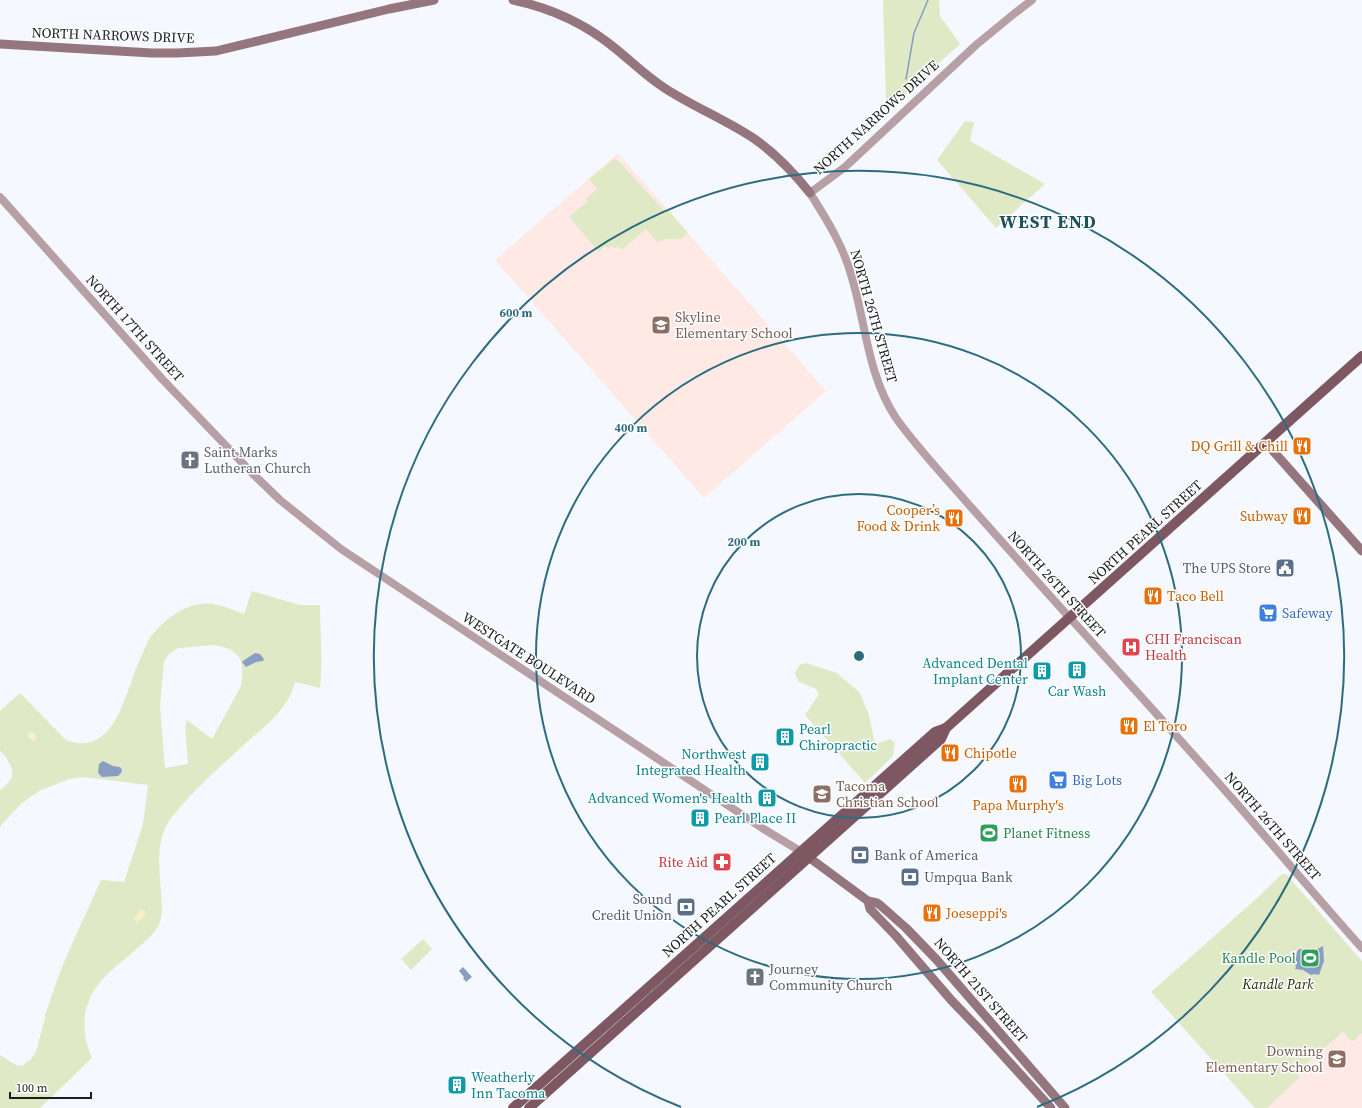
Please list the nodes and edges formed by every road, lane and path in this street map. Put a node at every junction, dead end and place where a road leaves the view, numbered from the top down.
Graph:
1 (434, 0) edge
2 (513, 0) edge
3 (1032, 0) edge
4 (0, 44) edge
5 (810, 193) junction
6 (0, 197) edge
7 (1362, 356) edge
8 (1266, 443) junction
9 (253, 474) joint
10 (1362, 551) edge
11 (1069, 618) junction
12 (804, 854) junction
13 (868, 902) junction
14 (1362, 948) edge
15 (513, 1108) edge
16 (529, 1108) edge
17 (1050, 1108) edge
18 (1065, 1108) edge

1 - 4 main road, NORTH NARROWS DRIVE
2 - 5 main road, NORTH NARROWS DRIVE
3 - 5 street, NORTH NARROWS DRIVE
5 - 11 street, NORTH 26TH STREET
6 - 9 street, NORTH 17TH STREET
7 - 8 main road, NORTH PEARL STREET
8 - 10 main road
8 - 11 main road, NORTH PEARL STREET
9 - 12 street, WESTGATE BOULEVARD
11 - 12 main road, NORTH PEARL STREET
11 - 14 street, NORTH 26TH STREET
12 - 13 main road, NORTH 21ST STREET
12 - 15 main road, NORTH PEARL STREET
12 - 16 main road, NORTH PEARL STREET
13 - 17 main road, NORTH 21ST STREET
13 - 18 main road, NORTH 21ST STREET

